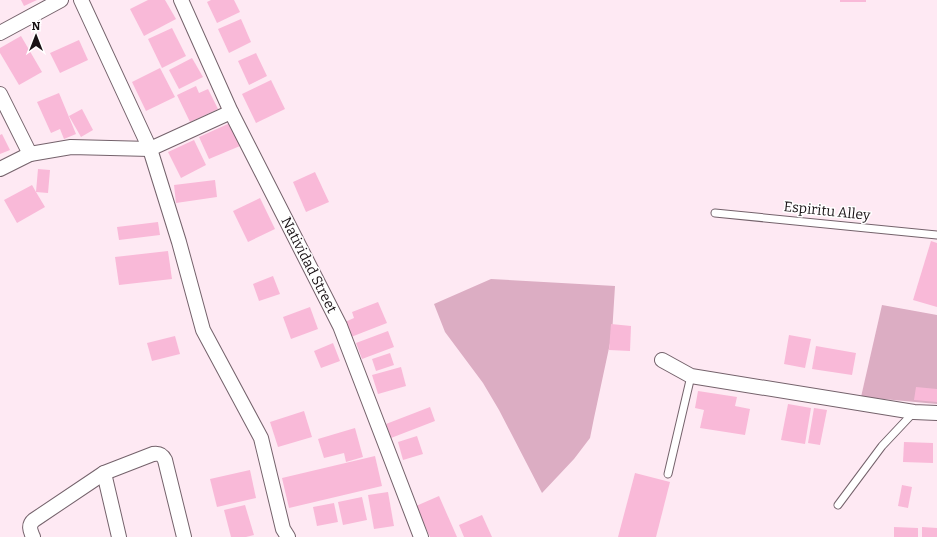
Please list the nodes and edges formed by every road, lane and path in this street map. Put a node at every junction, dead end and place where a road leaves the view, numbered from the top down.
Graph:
1 (61, 0) edge
2 (81, 0) edge
3 (181, 0) edge
4 (0, 33) edge
5 (0, 94) edge
6 (231, 112) junction
7 (150, 150) junction
8 (30, 154) junction
9 (0, 169) edge
10 (715, 213) dead end
11 (937, 235) edge
12 (662, 360) dead end
13 (692, 376) junction
14 (914, 412) junction
15 (937, 413) edge
16 (104, 473) junction
17 (668, 474) dead end
18 (838, 505) dead end
19 (33, 537) edge
20 (119, 537) edge
21 (184, 537) edge
22 (288, 537) edge
23 (421, 537) edge

1 - 4 street
2 - 7 street
3 - 6 street, Natividad Street
5 - 8 street
6 - 7 street
6 - 23 street, Natividad Street
7 - 8 street
7 - 22 street
8 - 9 street
10 - 11 lane, Espiritu Alley
12 - 13 street
13 - 14 street
13 - 17 lane
14 - 15 street
14 - 18 lane
16 - 19 street
16 - 20 street
16 - 21 street

